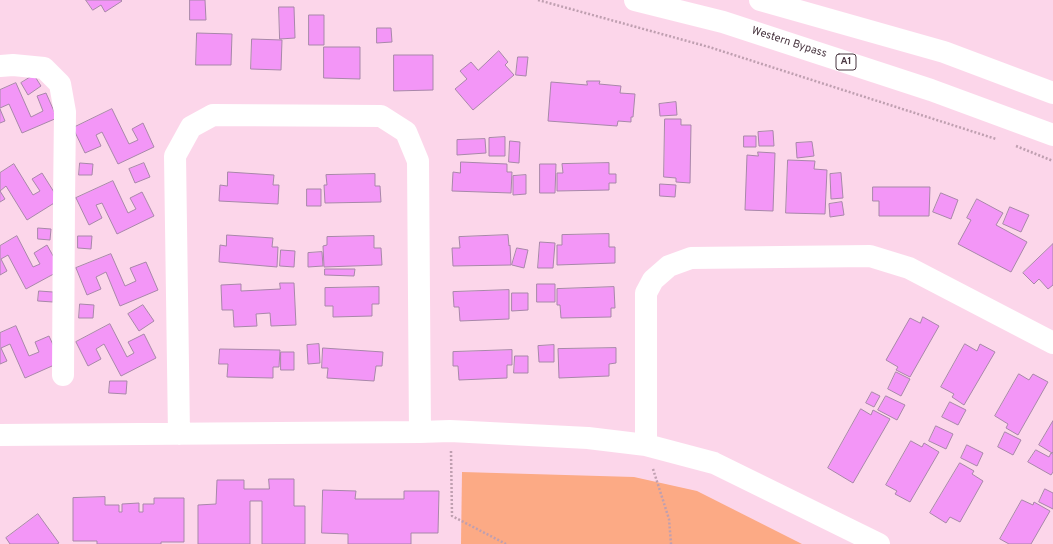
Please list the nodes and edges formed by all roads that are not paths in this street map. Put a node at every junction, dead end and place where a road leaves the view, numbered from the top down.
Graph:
1 (635, 0) edge
2 (760, 0) edge
3 (0, 66) edge
4 (1053, 93) edge
5 (1053, 135) edge
6 (1053, 343) edge
7 (63, 375) dead end
8 (420, 432) junction
9 (179, 434) junction
10 (0, 435) edge
11 (646, 445) junction
12 (879, 544) edge

1 - 5 main road, Western Bypass / A1
2 - 4 main road
3 - 7 main road
6 - 11 main road
8 - 9 main road
8 - 9 main road
8 - 11 main road
9 - 10 main road
11 - 12 main road

